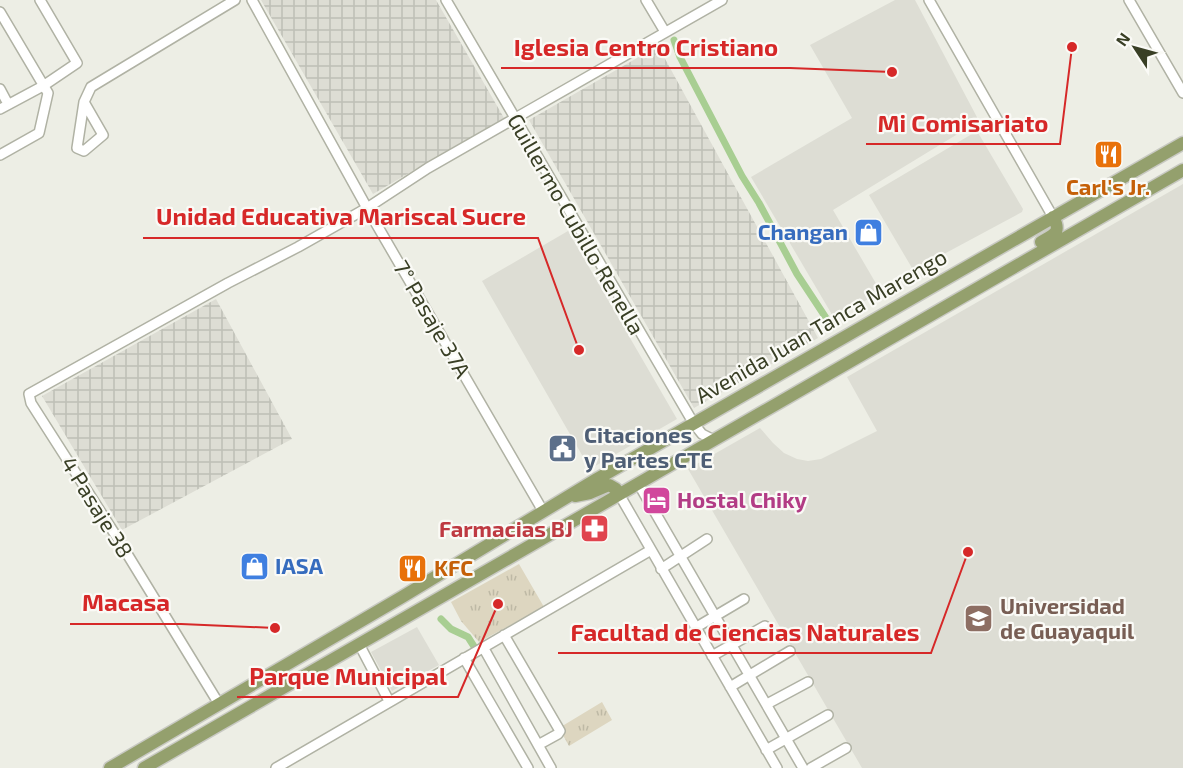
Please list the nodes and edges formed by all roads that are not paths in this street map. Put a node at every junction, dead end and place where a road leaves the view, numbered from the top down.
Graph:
1 (40, 0) edge
2 (235, 0) edge
3 (252, 0) edge
4 (446, 0) edge
5 (646, 0) edge
6 (722, 0) edge
7 (929, 0) edge
8 (1130, 0) edge
9 (0, 12) edge
10 (665, 32) junction
11 (43, 86) junction
12 (0, 89) edge
13 (1183, 93) edge
14 (84, 102) junction
15 (4, 106) edge
16 (515, 118) junction
17 (1183, 143) edge
18 (0, 155) edge
19 (1183, 170) edge
20 (367, 208) junction
21 (1053, 217) junction
22 (997, 276) junction
23 (694, 424) junction
24 (714, 440) junction
25 (638, 483) junction
26 (619, 494) junction
27 (566, 498) junction
28 (543, 511) junction
29 (706, 539) dead end
30 (651, 550) junction
31 (681, 557) junction
32 (661, 568) junction
33 (744, 599) dead end
34 (716, 616) junction
35 (765, 626) dead end
36 (696, 628) junction
37 (504, 635) junction
38 (359, 644) junction
39 (732, 645) junction
40 (483, 647) junction
41 (790, 651) dead end
42 (712, 656) junction
43 (464, 658) junction
44 (749, 675) junction
45 (808, 682) dead end
46 (730, 687) junction
47 (389, 701) junction
48 (219, 704) junction
49 (766, 704) junction
50 (201, 715) junction
51 (828, 715) dead end
52 (786, 739) junction
53 (538, 745) junction
54 (846, 748) dead end
55 (766, 750) junction
56 (775, 765) edge
57 (110, 768) edge
58 (124, 768) edge
59 (144, 768) edge
60 (276, 768) edge
61 (528, 768) edge
62 (550, 768) edge
63 (763, 768) edge
64 (803, 768) edge
65 (811, 768) edge

1 - 11 street
2 - 14 street
3 - 20 street, 7° Pasaje 37A
4 - 16 street, Guillermo Cubillo Renella
5 - 10 street
6 - 10 street
7 - 21 street
8 - 13 street
9 - 11 street
10 - 16 street
11 - 15 street
11 - 18 street
12 - 15 street
14 - 14 street
16 - 20 street
16 - 23 street, Guillermo Cubillo Renella
17 - 21 main road, Avenida Juan Tanca Marengo
19 - 22 main road, Avenida Juan Tanca Marengo
20 - 28 street, 7° Pasaje 37A
20 - 48 street, 4 Pasaje 38
21 - 22 main road
21 - 23 main road, Avenida Juan Tanca Marengo
22 - 24 main road, Avenida Juan Tanca Marengo
23 - 24 street, Guillermo Cubillo Renella
23 - 27 main road, Avenida Juan Tanca Marengo
24 - 25 main road, Avenida Juan Tanca Marengo
25 - 26 main road, Avenida Juan Tanca Marengo
25 - 31 street
26 - 27 main road
26 - 30 street
26 - 38 main road, Avenida Juan Tanca Marengo
27 - 28 main road, Avenida Juan Tanca Marengo
28 - 48 main road, Avenida Juan Tanca Marengo
29 - 31 street
30 - 32 street
30 - 37 street
31 - 32 street
31 - 34 street
32 - 36 street
33 - 34 street
34 - 36 street
34 - 39 street
35 - 39 street
36 - 42 street
37 - 40 street
37 - 53 street
38 - 47 street
38 - 59 main road, Avenida Juan Tanca Marengo
39 - 42 street
39 - 44 street
40 - 43 street
40 - 53 street
41 - 44 street
42 - 46 street
43 - 47 street
43 - 61 street
44 - 46 street
44 - 49 street
45 - 49 street
46 - 55 street
47 - 60 street
48 - 50 main road, Avenida Juan Tanca Marengo
49 - 52 street
50 - 57 main road, Avenida Juan Tanca Marengo
50 - 58 main road
51 - 52 street
52 - 55 street
52 - 64 street
53 - 62 street
54 - 65 street
55 - 56 street
56 - 63 street

